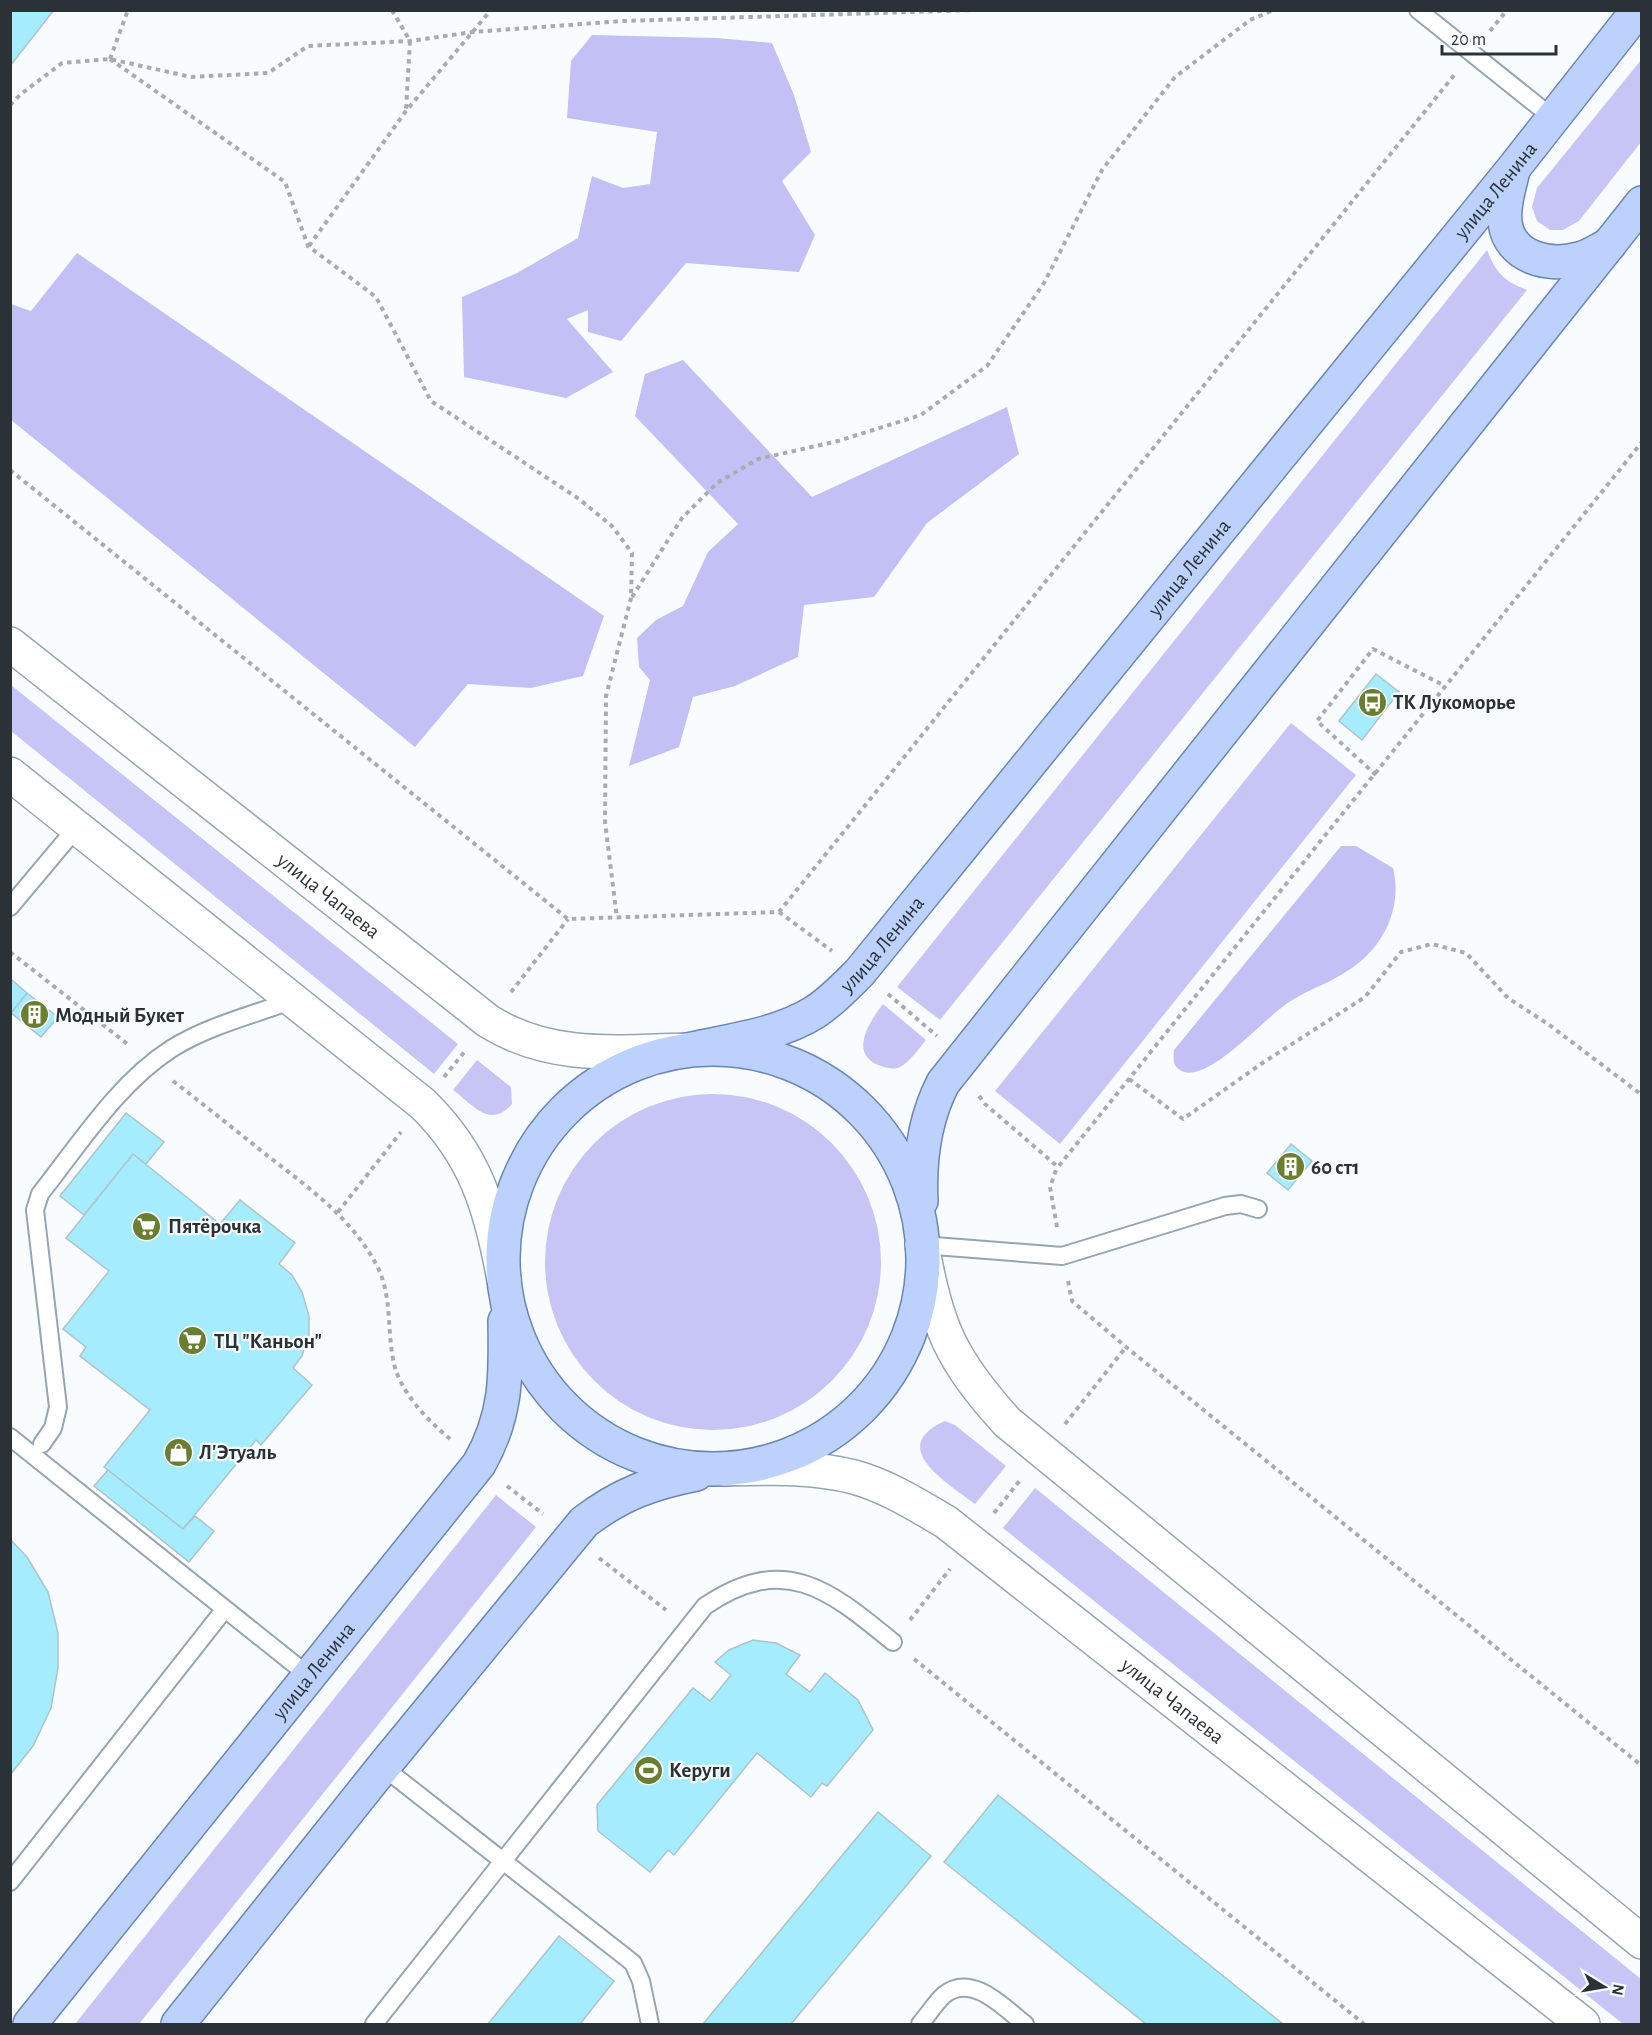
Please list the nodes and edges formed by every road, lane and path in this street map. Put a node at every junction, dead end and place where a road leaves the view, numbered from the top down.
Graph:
1 (128, 10) edge
2 (392, 10) edge
3 (491, 10) edge
4 (975, 10) edge
5 (1274, 10) edge
6 (1418, 10) edge
7 (1507, 10) edge
8 (1638, 10) edge
9 (472, 32) junction
10 (410, 41) junction
11 (1472, 54) junction
12 (110, 59) junction
13 (10, 105) edge
14 (406, 111) junction
15 (1553, 118) junction
16 (1513, 169) junction
17 (1641, 203) edge
18 (1609, 244) junction
19 (308, 246) junction
20 (1641, 442) edge
21 (10, 470) edge
22 (631, 597) junction
23 (10, 644) edge
24 (1445, 686) junction
25 (10, 774) edge
26 (1376, 775) junction
27 (76, 827) junction
28 (10, 907) edge
29 (779, 912) junction
30 (617, 918) junction
31 (568, 919) junction
32 (10, 952) edge
33 (860, 972) junction
34 (293, 1000) junction
35 (488, 1021) junction
36 (687, 1050) junction
37 (151, 1063) junction
38 (957, 1064) junction
39 (1129, 1079) junction
40 (1641, 1095) edge
41 (423, 1104) junction
42 (1058, 1167) junction
43 (1258, 1209) dead end
44 (338, 1212) junction
45 (922, 1245) junction
46 (1062, 1256) junction
47 (504, 1280) junction
48 (1126, 1347) junction
49 (10, 1437) edge
50 (42, 1444) dead end
51 (1042, 1452) junction
52 (479, 1464) junction
53 (724, 1469) junction
54 (571, 1536) junction
55 (972, 1540) junction
56 (224, 1610) junction
57 (688, 1627) junction
58 (893, 1642) junction
59 (309, 1676) junction
60 (1641, 1766) edge
61 (382, 1767) junction
62 (504, 1862) junction
63 (10, 1882) edge
64 (1641, 1942) edge
65 (30, 2025) edge
66 (178, 2025) edge
67 (374, 2025) edge
68 (650, 2025) edge
69 (920, 2025) edge
70 (1025, 2025) edge
71 (1364, 2025) edge
72 (1583, 2025) edge

1 - 12 path
2 - 10 path
3 - 9 path
4 - 9 path
5 - 22 path
6 - 11 lane
7 - 11 path
8 - 15 main road, улица Ленина
9 - 10 path
9 - 14 path
10 - 12 path
10 - 14 path
11 - 15 lane
11 - 29 path
12 - 13 path
12 - 19 path
14 - 19 path
15 - 16 main road, улица Ленина
16 - 18 main road
16 - 33 main road, улица Ленина
17 - 18 main road
18 - 38 main road
19 - 22 path
20 - 24 path
21 - 31 path
22 - 30 path
23 - 35 main road, улица Чапаева
24 - 26 path
24 - 26 path
25 - 27 main road
26 - 39 path
27 - 28 lane
27 - 34 main road
29 - 30 path
29 - 33 path
30 - 31 path
31 - 35 path
32 - 37 path
33 - 36 main road, улица Ленина
33 - 38 path
34 - 37 lane
34 - 41 main road
35 - 36 main road, улица Чапаева
35 - 41 path
36 - 45 main road
36 - 47 main road
37 - 44 path
37 - 50 lane
38 - 42 path
38 - 45 main road
39 - 40 path
39 - 42 path
41 - 44 path
41 - 47 main road
42 - 46 path
43 - 46 lane
44 - 52 path
45 - 46 lane
45 - 51 main road
45 - 53 main road
46 - 48 path
47 - 52 main road, улица Ленина
47 - 53 main road
48 - 51 path
48 - 60 path
49 - 56 lane
51 - 55 path
51 - 64 main road
52 - 54 path
52 - 59 main road, улица Ленина
53 - 54 main road
53 - 55 main road, улица Чапаева
54 - 57 path
54 - 61 main road
55 - 58 path
55 - 72 main road, улица Чапаева
56 - 59 lane
56 - 63 lane
57 - 58 lane
57 - 62 lane
58 - 71 path
59 - 65 main road, улица Ленина
61 - 62 lane
61 - 66 main road
62 - 67 lane
62 - 68 lane
69 - 70 lane

